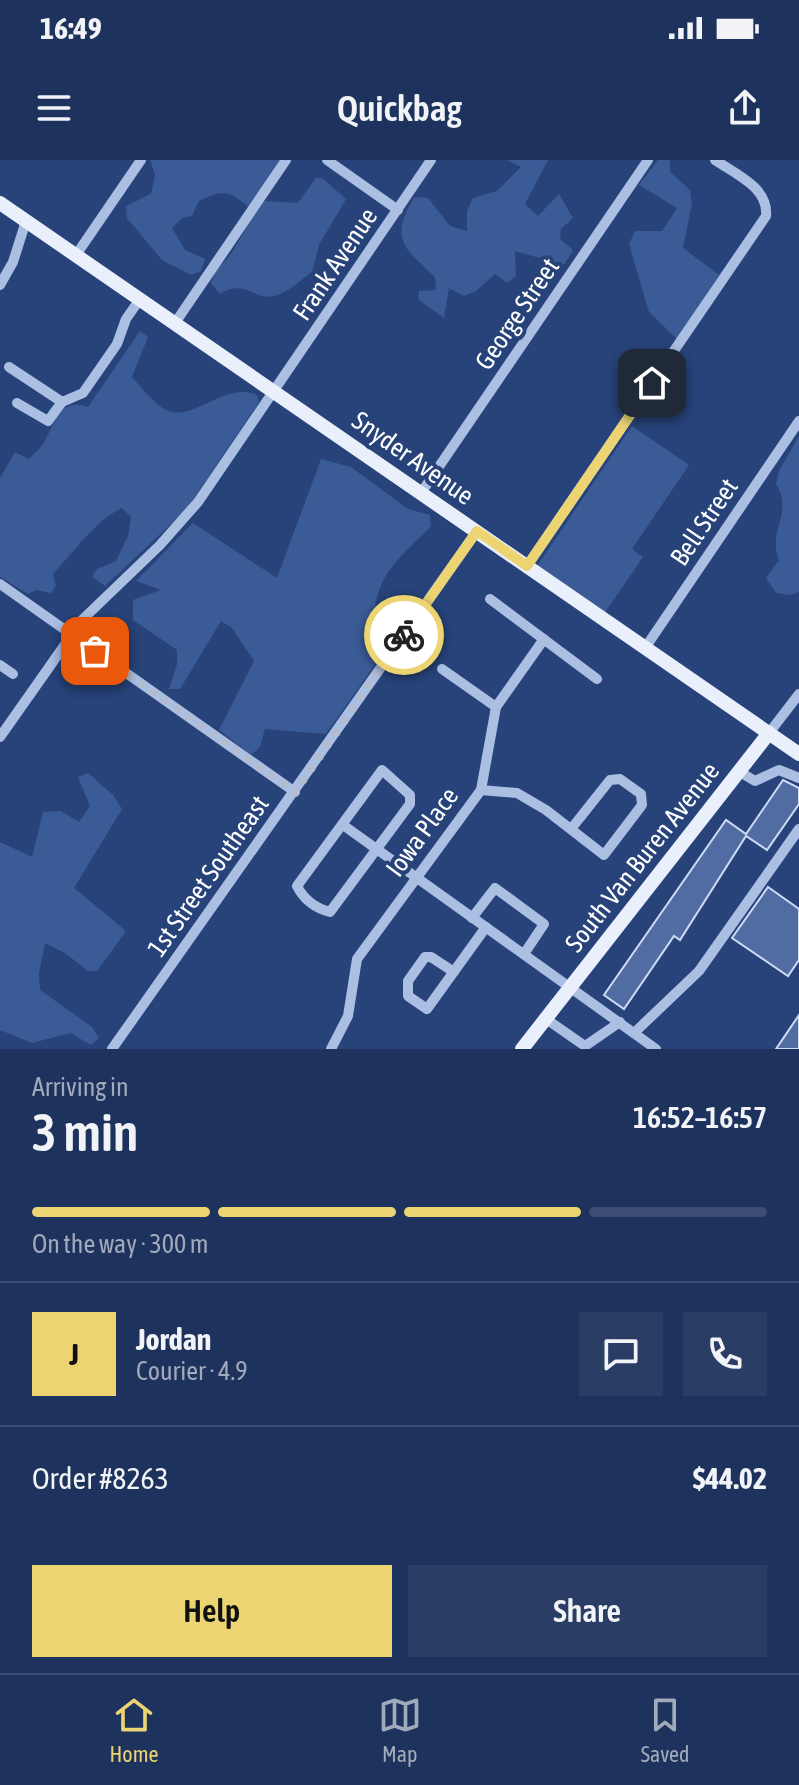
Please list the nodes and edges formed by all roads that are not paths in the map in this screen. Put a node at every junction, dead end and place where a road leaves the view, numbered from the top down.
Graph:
1 (141, 160) edge
2 (286, 160) edge
3 (327, 160) edge
4 (431, 160) edge
5 (648, 160) edge
6 (722, 162) edge
7 (0, 203) edge
8 (398, 210) junction
9 (26, 221) junction
10 (76, 255) junction
11 (0, 285) edge
12 (140, 299) junction
13 (175, 323) junction
14 (9, 367) dead end
15 (275, 392) junction
16 (62, 402) junction
17 (17, 403) dead end
18 (799, 421) edge
19 (421, 493) junction
20 (477, 531) junction
21 (527, 566) junction
22 (0, 584) edge
23 (490, 599) dead end
24 (72, 635) junction
25 (544, 639) junction
26 (645, 648) junction
27 (0, 665) edge
28 (442, 669) dead end
29 (13, 674) dead end
30 (597, 679) dead end
31 (799, 694) edge
32 (496, 707) junction
33 (769, 733) junction
34 (0, 737) edge
35 (799, 754) edge
36 (740, 772) junction
37 (799, 778) edge
38 (481, 790) junction
39 (295, 792) junction
40 (343, 825) junction
41 (571, 829) junction
42 (799, 829) edge
43 (375, 848) junction
44 (416, 878) junction
45 (472, 918) junction
46 (486, 927) junction
47 (524, 954) junction
48 (454, 972) junction
49 (570, 987) junction
50 (546, 1019) junction
51 (620, 1022) junction
52 (634, 1033) junction
53 (112, 1049) edge
54 (331, 1049) edge
55 (522, 1049) edge
56 (656, 1049) edge

1 - 10 street
2 - 13 street
3 - 8 street
4 - 8 street, Frank Avenue
5 - 19 street, George Street
6 - 21 street
7 - 9 main road, Snyder Avenue
8 - 15 street, Frank Avenue
9 - 10 main road, Snyder Avenue
9 - 11 street
10 - 12 main road, Snyder Avenue
12 - 13 main road, Snyder Avenue
12 - 16 street
13 - 15 main road, Snyder Avenue
14 - 16 street
15 - 19 main road, Snyder Avenue
15 - 24 street, Frank Avenue
16 - 17 street
18 - 26 street, Bell Street
19 - 20 main road, Snyder Avenue
20 - 21 main road, Snyder Avenue
20 - 39 street, 1st Street Southeast
21 - 26 main road, Snyder Avenue
22 - 24 street
23 - 25 street
24 - 34 street, Frank Avenue
24 - 39 street
25 - 30 street
25 - 32 street, Iowa Place
26 - 33 main road, Snyder Avenue
27 - 29 street
28 - 32 street
31 - 33 street, South Van Buren Avenue
32 - 38 street, Iowa Place
33 - 35 main road, Snyder Avenue
33 - 36 main road, South Van Buren Avenue
36 - 37 street
36 - 49 main road, South Van Buren Avenue
38 - 41 street
38 - 44 street, Iowa Place
39 - 53 street, 1st Street Southeast
40 - 43 street
40 - 43 street
40 - 43 street
41 - 41 street
42 - 52 street
43 - 44 street
44 - 45 street
44 - 54 street, Iowa Place
45 - 46 street
45 - 47 street
46 - 47 street
46 - 48 street
47 - 49 street
48 - 48 street
49 - 50 main road, South Van Buren Avenue
49 - 51 street
50 - 51 street
50 - 55 main road, South Van Buren Avenue
51 - 52 street
52 - 56 street

